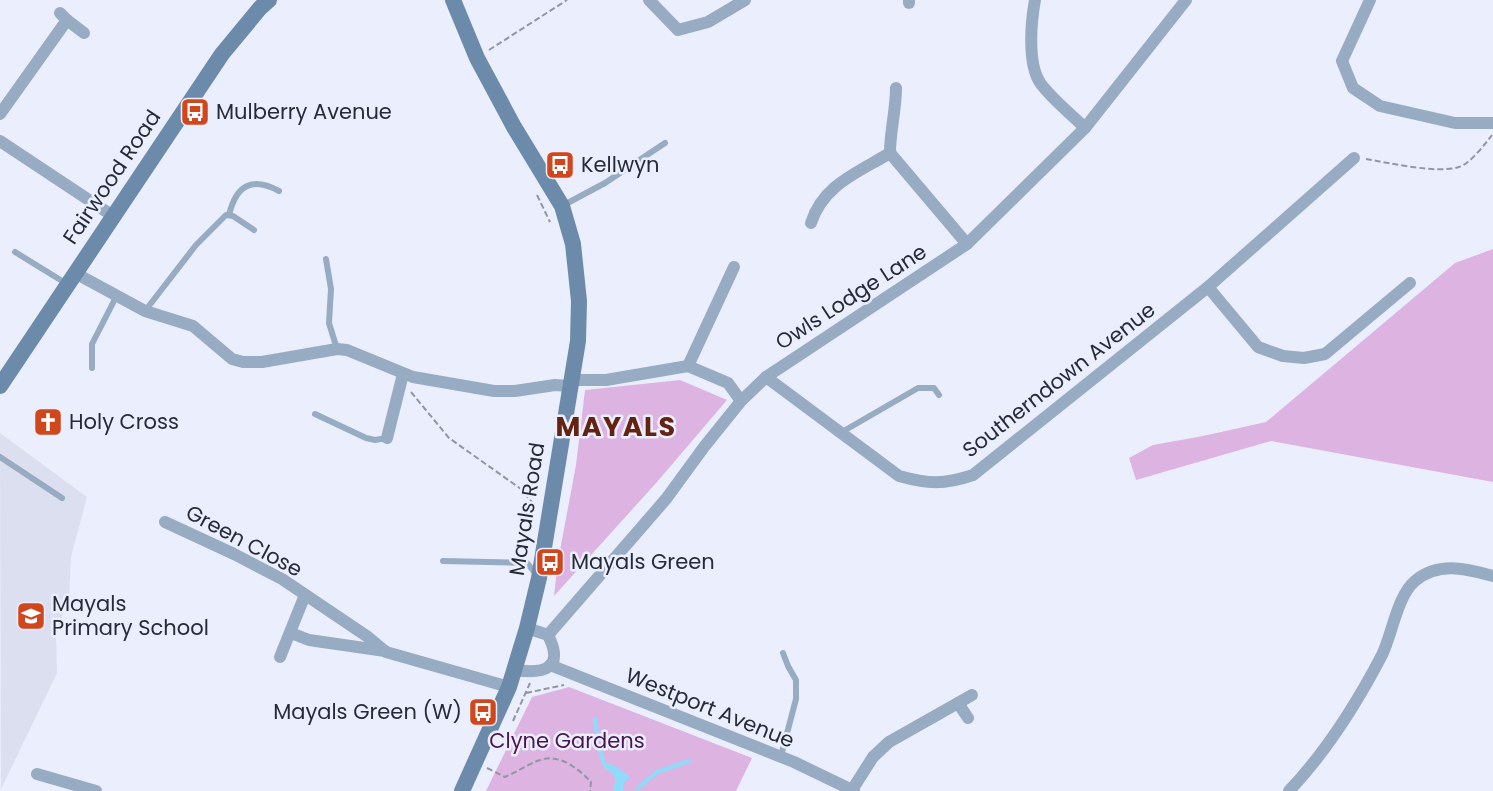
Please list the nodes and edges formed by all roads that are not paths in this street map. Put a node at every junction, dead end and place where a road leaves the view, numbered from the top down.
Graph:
1 (453, 0) edge
2 (649, 0) edge
3 (746, 0) edge
4 (1035, 0) edge
5 (1186, 0) edge
6 (1370, 0) edge
7 (259, 3) edge
8 (84, 33) dead end
9 (896, 88) dead end
10 (0, 114) edge
11 (1493, 123) edge
12 (1085, 128) junction
13 (0, 141) edge
14 (664, 143) dead end
15 (890, 153) junction
16 (1354, 158) road end
17 (279, 191) dead end
18 (562, 206) junction
19 (229, 215) junction
20 (113, 216) junction
21 (811, 223) dead end
22 (254, 230) dead end
23 (967, 244) junction
24 (15, 252) dead end
25 (326, 259) dead end
26 (734, 267) dead end
27 (72, 278) junction
28 (1410, 284) dead end
29 (1208, 287) junction
30 (116, 297) junction
31 (145, 311) junction
32 (337, 349) junction
33 (688, 366) junction
34 (92, 368) dead end
35 (408, 376) junction
36 (766, 377) junction
37 (570, 383) junction
38 (0, 386) edge
39 (939, 395) dead end
40 (741, 402) junction
41 (315, 414) dead end
42 (842, 432) junction
43 (387, 438) joint
44 (0, 457) edge
45 (62, 498) dead end
46 (165, 522) dead end
47 (442, 561) dead end
48 (1493, 576) edge
49 (539, 578) junction
50 (305, 595) junction
51 (527, 628) junction
52 (291, 633) junction
53 (548, 635) junction
54 (386, 652) junction
55 (783, 653) dead end
56 (280, 657) dead end
57 (550, 664) junction
58 (515, 670) junction
59 (509, 687) junction
60 (972, 695) dead end
61 (958, 703) junction
62 (968, 718) dead end
63 (780, 757) junction
64 (37, 774) dead end
65 (853, 790) edge
66 (96, 791) edge
67 (462, 791) edge
68 (1289, 791) edge

1 - 18 main road, Mayals Road
2 - 3 street
4 - 12 street
5 - 12 street, Owls Lodge Lane
6 - 11 street
7 - 20 main road, Fairwood Road
8 - 10 street
9 - 15 street
12 - 23 street, Owls Lodge Lane
13 - 20 street
14 - 18 lane
15 - 21 street
15 - 23 street
16 - 29 street, Southerndown Avenue
17 - 19 lane
18 - 37 main road, Mayals Road
19 - 22 lane
19 - 31 lane
20 - 27 main road, Fairwood Road
23 - 36 street, Owls Lodge Lane
24 - 27 lane
25 - 32 lane
26 - 33 street
27 - 30 street
27 - 38 main road, Fairwood Road
28 - 29 street
29 - 42 street, Southerndown Avenue
30 - 31 street
30 - 34 lane
31 - 32 street
32 - 35 street
33 - 37 street
33 - 40 street
35 - 37 street
35 - 43 street
36 - 40 street, Owls Lodge Lane
36 - 42 street, Southerndown Avenue
37 - 49 main road, Mayals Road
39 - 42 lane
40 - 53 street, Owls Lodge Lane
41 - 43 lane
44 - 45 lane
46 - 50 street, Green Close
47 - 49 lane
48 - 68 street
49 - 51 main road, Mayals Road
50 - 52 street, Green Close
50 - 54 street, Green Close
51 - 53 street
51 - 58 main road, Mayals Road
52 - 54 street, Green Close
52 - 56 street, Green Close
53 - 57 street
54 - 59 street, Green Close
55 - 63 lane
57 - 58 street
57 - 63 street, Westport Avenue
58 - 59 main road, Mayals Road
59 - 67 main road, Mayals Road
60 - 61 street
61 - 62 street
61 - 65 street
63 - 65 street, Westport Avenue
64 - 66 street

